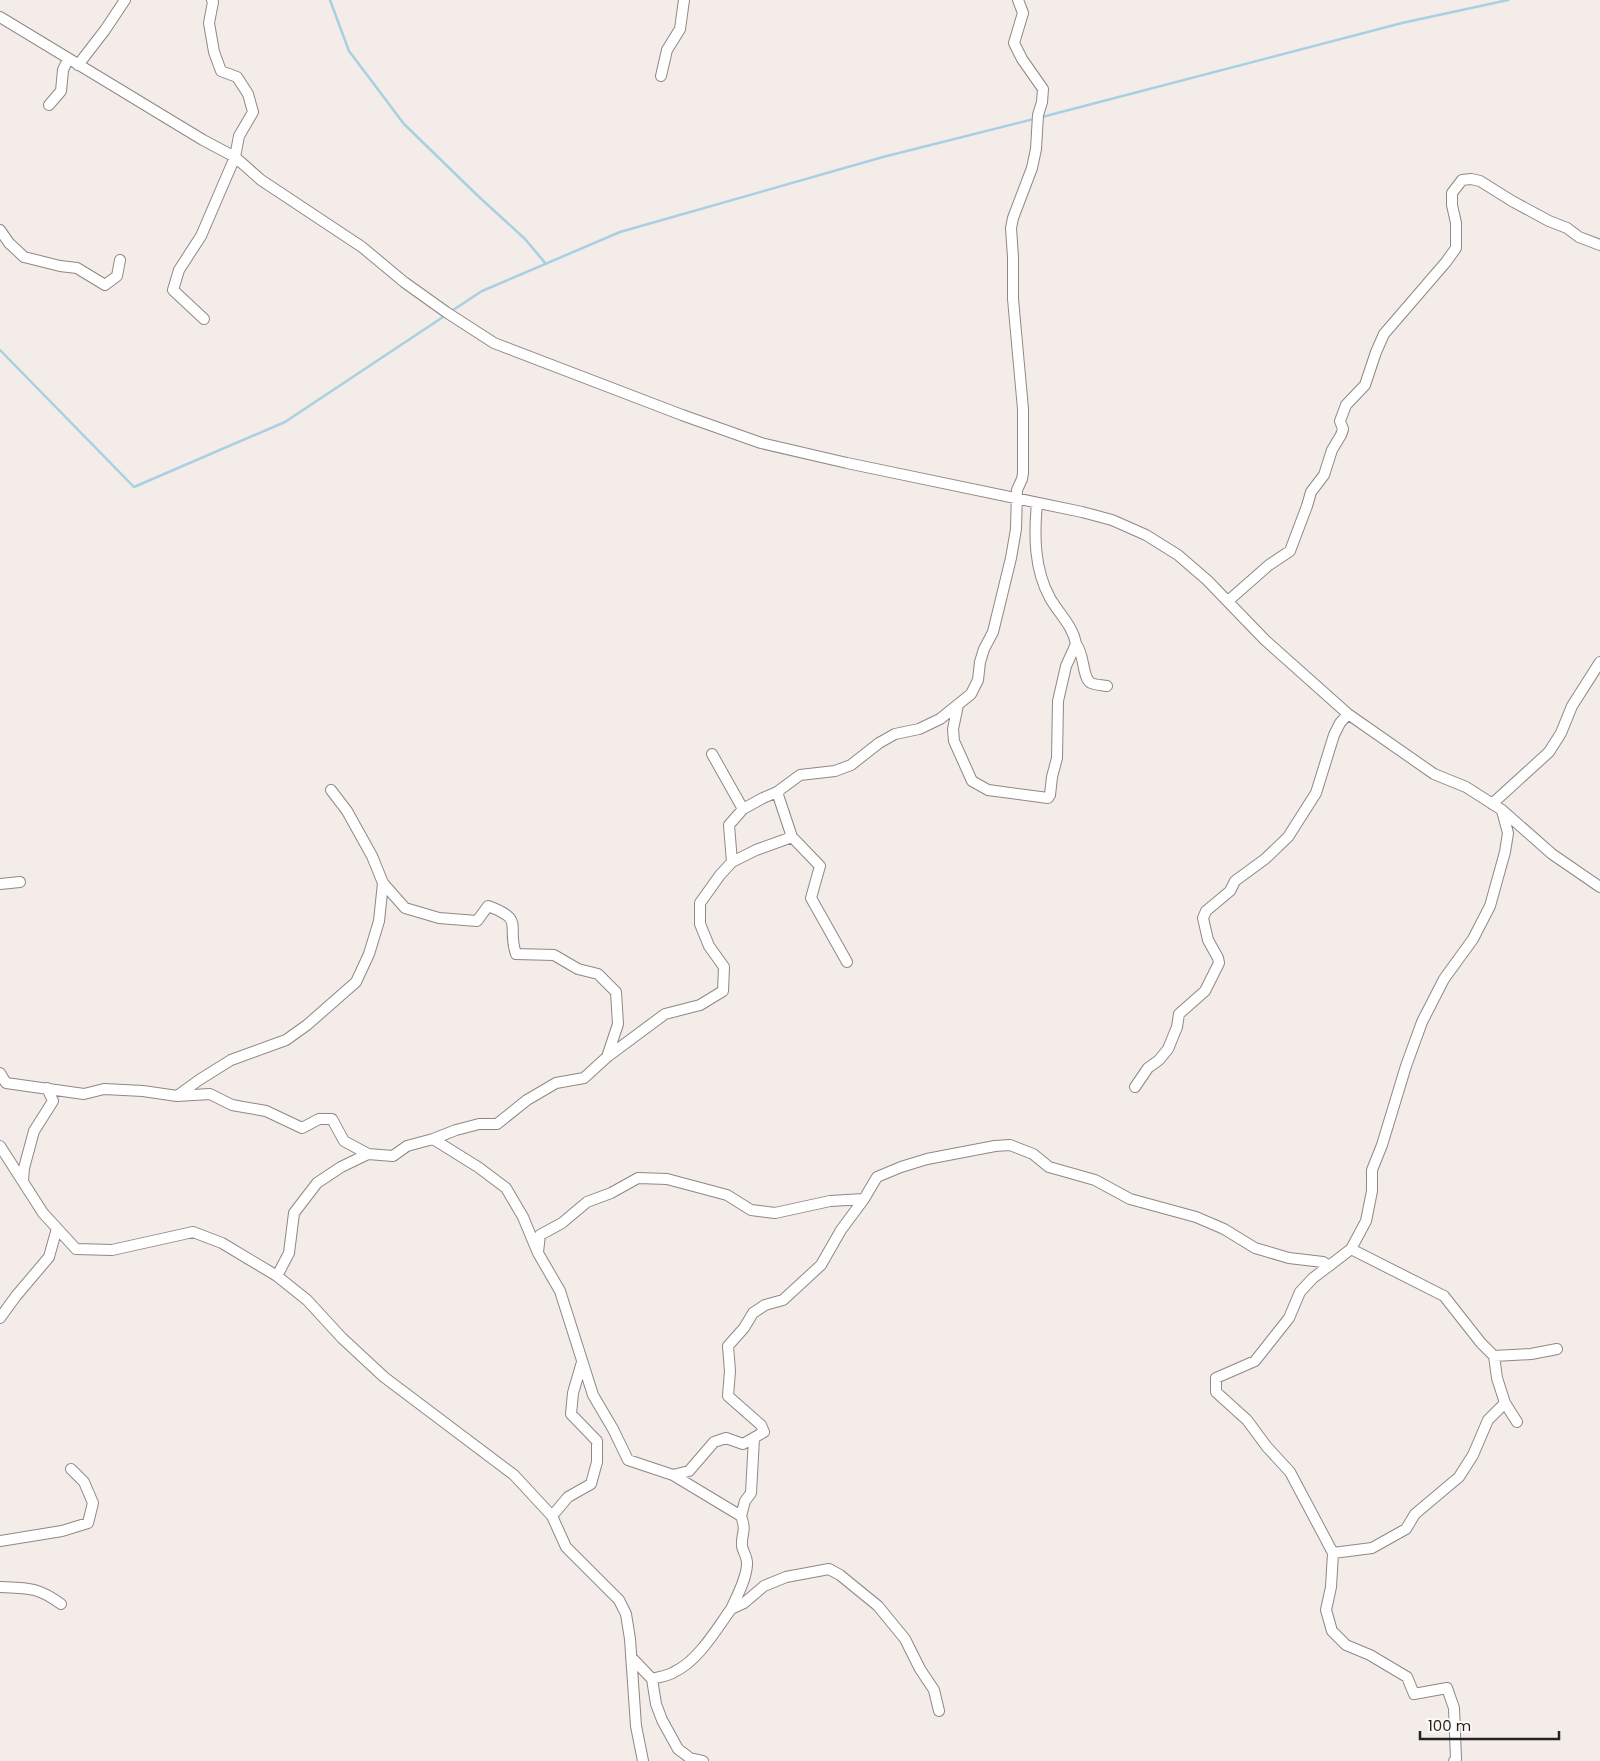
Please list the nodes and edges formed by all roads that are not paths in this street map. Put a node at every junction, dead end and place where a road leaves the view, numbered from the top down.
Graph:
1 (124, 0) edge
2 (212, 0) edge
3 (684, 0) edge
4 (1018, 0) edge
5 (0, 17) edge
6 (68, 59) junction
7 (78, 65) junction
8 (661, 76) dead end
9 (49, 105) dead end
10 (234, 157) junction
11 (0, 230) edge
12 (1600, 245) edge
13 (120, 260) dead end
14 (204, 319) dead end
15 (1017, 499) junction
16 (1037, 503) junction
17 (1228, 601) junction
18 (1076, 644) junction
19 (1600, 662) edge
20 (1107, 686) dead end
21 (958, 705) junction
22 (1348, 714) junction
23 (712, 754) dead end
24 (331, 790) dead end
25 (778, 792) junction
26 (1497, 807) junction
27 (743, 809) junction
28 (792, 837) junction
29 (732, 862) junction
30 (20, 882) dead end
31 (383, 883) junction
32 (0, 884) edge
33 (1600, 887) edge
34 (847, 962) dead end
35 (607, 1057) junction
36 (0, 1073) edge
37 (1135, 1087) dead end
38 (47, 1088) junction
39 (177, 1096) junction
40 (434, 1139) junction
41 (0, 1146) edge
42 (368, 1154) junction
43 (23, 1181) junction
44 (864, 1199) junction
45 (57, 1228) junction
46 (1351, 1249) junction
47 (538, 1253) junction
48 (1329, 1266) junction
49 (277, 1276) junction
50 (0, 1318) edge
51 (1557, 1349) dead end
52 (1494, 1356) junction
53 (582, 1362) junction
54 (1502, 1406) junction
55 (1515, 1419) dead end
56 (754, 1438) junction
57 (71, 1469) dead end
58 (673, 1475) junction
59 (552, 1516) junction
60 (741, 1516) junction
61 (0, 1541) edge
62 (1333, 1553) junction
63 (0, 1587) edge
64 (61, 1604) dead end
65 (731, 1609) junction
66 (631, 1657) junction
67 (652, 1679) junction
68 (938, 1711) dead end
69 (644, 1761) edge
70 (704, 1761) edge
71 (1454, 1761) edge

1 - 7 street
2 - 10 street
3 - 8 street
4 - 15 street
5 - 6 street
6 - 7 street
6 - 9 street
7 - 10 street
10 - 14 street
10 - 15 street
11 - 13 street
12 - 17 street
15 - 16 street
15 - 21 street
16 - 17 street
16 - 18 street
17 - 22 street
18 - 20 street
18 - 21 street
19 - 26 street
21 - 25 street
22 - 26 street
22 - 37 street
23 - 27 street
24 - 31 street
25 - 27 street
25 - 28 street
26 - 33 street
26 - 46 street
27 - 29 street
28 - 29 street
28 - 34 street
29 - 35 street
30 - 32 street
31 - 35 street
31 - 39 street
35 - 40 street
36 - 38 street
38 - 39 street
38 - 43 street
39 - 42 street
40 - 42 street
40 - 47 street
41 - 43 street
42 - 49 street
43 - 45 street
44 - 47 street
44 - 48 street
44 - 56 street
45 - 49 street
45 - 50 street
46 - 48 street
46 - 52 street
47 - 53 street
48 - 62 street
49 - 59 street
51 - 52 street
52 - 54 street
53 - 58 street
53 - 59 street
54 - 55 street
54 - 62 street
56 - 58 street
56 - 60 street
57 - 61 street
58 - 60 street
59 - 66 street
60 - 65 street
62 - 71 street
63 - 64 street
65 - 67 street
65 - 68 street
66 - 67 street
66 - 69 street
67 - 70 street

